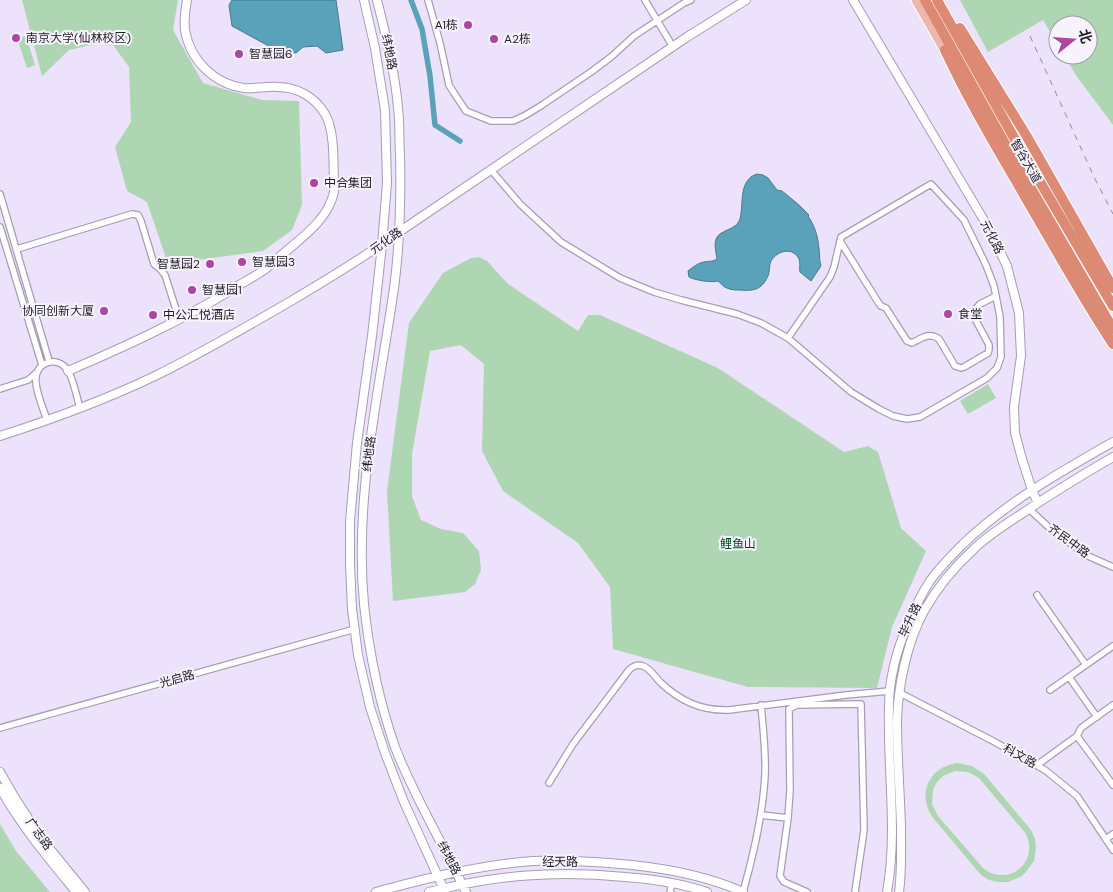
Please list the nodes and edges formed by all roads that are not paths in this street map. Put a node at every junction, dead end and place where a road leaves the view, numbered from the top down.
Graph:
1 (187, 0) edge
2 (364, 0) edge
3 (377, 0) edge
4 (428, 0) edge
5 (645, 0) edge
6 (691, 0) edge
7 (746, 0) edge
8 (853, 0) edge
9 (916, 0) edge
10 (925, 0) edge
11 (937, 0) edge
12 (942, 0) edge
13 (657, 21) junction
14 (673, 47) junction
15 (945, 50) junction
16 (491, 170) junction
17 (0, 194) edge
18 (0, 227) edge
19 (399, 232) junction
20 (840, 241) junction
21 (382, 244) junction
22 (17, 249) junction
23 (7, 252) junction
24 (0, 254) edge
25 (1113, 288) edge
26 (1113, 294) edge
27 (996, 296) junction
28 (1113, 306) edge
29 (180, 319) junction
30 (1113, 329) edge
31 (1113, 335) edge
32 (788, 338) junction
33 (1113, 344) edge
34 (49, 361) junction
35 (42, 364) junction
36 (68, 371) junction
37 (36, 373) junction
38 (0, 389) edge
39 (80, 408) junction
40 (47, 420) junction
41 (0, 436) edge
42 (1113, 442) edge
43 (1113, 457) edge
44 (1032, 490) junction
45 (1038, 503) junction
46 (1029, 509) junction
47 (1113, 567) edge
48 (1037, 595) dead end
49 (354, 629) junction
50 (1113, 646) edge
51 (1086, 665) junction
52 (1068, 677) junction
53 (1050, 690) dead end
54 (890, 691) junction
55 (900, 693) junction
56 (761, 705) junction
57 (1113, 705) edge
58 (1096, 717) junction
59 (0, 728) edge
60 (1077, 736) junction
61 (1037, 765) junction
62 (0, 772) edge
63 (549, 783) dead end
64 (1113, 785) edge
65 (0, 788) edge
66 (761, 815) junction
67 (788, 818) junction
68 (1113, 834) edge
69 (1106, 839) junction
70 (1113, 850) edge
71 (456, 873) junction
72 (437, 876) junction
73 (672, 883) junction
74 (462, 884) junction
75 (444, 890) edge
76 (76, 892) edge
77 (85, 892) edge
78 (376, 892) edge
79 (429, 892) edge
80 (466, 892) edge
81 (670, 892) edge
82 (707, 892) edge
83 (743, 892) edge
84 (806, 892) edge
85 (855, 892) edge
86 (887, 892) edge
87 (899, 892) edge

1 - 29 street
2 - 21 street, 纬地路
3 - 19 street, 纬地路
4 - 13 street
5 - 13 street
6 - 13 street
7 - 14 street, 元化路
8 - 44 street, 元化路
9 - 15 main road, 智谷大道
10 - 30 highway, 智谷大道
11 - 28 highway, 智谷大道
12 - 25 highway
12 - 26 highway
13 - 14 street
14 - 16 street, 元化路
15 - 31 main road, 智谷大道
15 - 33 highway
16 - 19 street, 元化路
16 - 32 street
17 - 22 street
18 - 23 street
19 - 21 street, 元化路
19 - 71 street, 纬地路
20 - 27 street
20 - 27 street
20 - 32 street
21 - 39 street, 元化路
21 - 49 street, 纬地路
22 - 29 street
22 - 34 street
23 - 24 street
23 - 35 street
27 - 32 street
29 - 36 street
34 - 35 street
34 - 36 street
35 - 37 street
36 - 39 street
37 - 38 street
37 - 40 street
39 - 40 street, 元化路
40 - 41 street, 元化路
42 - 44 street, 毕升路
43 - 45 street, 毕升路
44 - 45 street, 元化路
44 - 54 street, 毕升路
45 - 46 street, 毕升路
46 - 47 street, 齐民中路
46 - 55 street, 毕升路
48 - 51 street
49 - 59 street, 光启路
49 - 72 street, 纬地路
50 - 51 street
51 - 52 street
52 - 53 street
52 - 58 street
54 - 56 street
54 - 86 street, 毕升路
55 - 61 street, 科文路
55 - 87 street, 毕升路
56 - 63 street
56 - 66 street
57 - 58 street
58 - 60 street
60 - 61 street
60 - 64 street
61 - 69 street, 科文路
62 - 77 street, 广志路
65 - 76 street, 广志路
66 - 67 street
66 - 83 street
67 - 84 street
67 - 85 street
68 - 69 street
69 - 70 street, 科文路
71 - 72 street, 经天路
71 - 74 street, 纬地路
71 - 83 street, 经天路
72 - 75 street, 纬地路
72 - 78 street, 经天路
73 - 74 street, 经天路
73 - 81 street
73 - 82 street, 经天路
74 - 75 street, 经天路
74 - 80 street, 纬地路
75 - 79 street, 经天路

